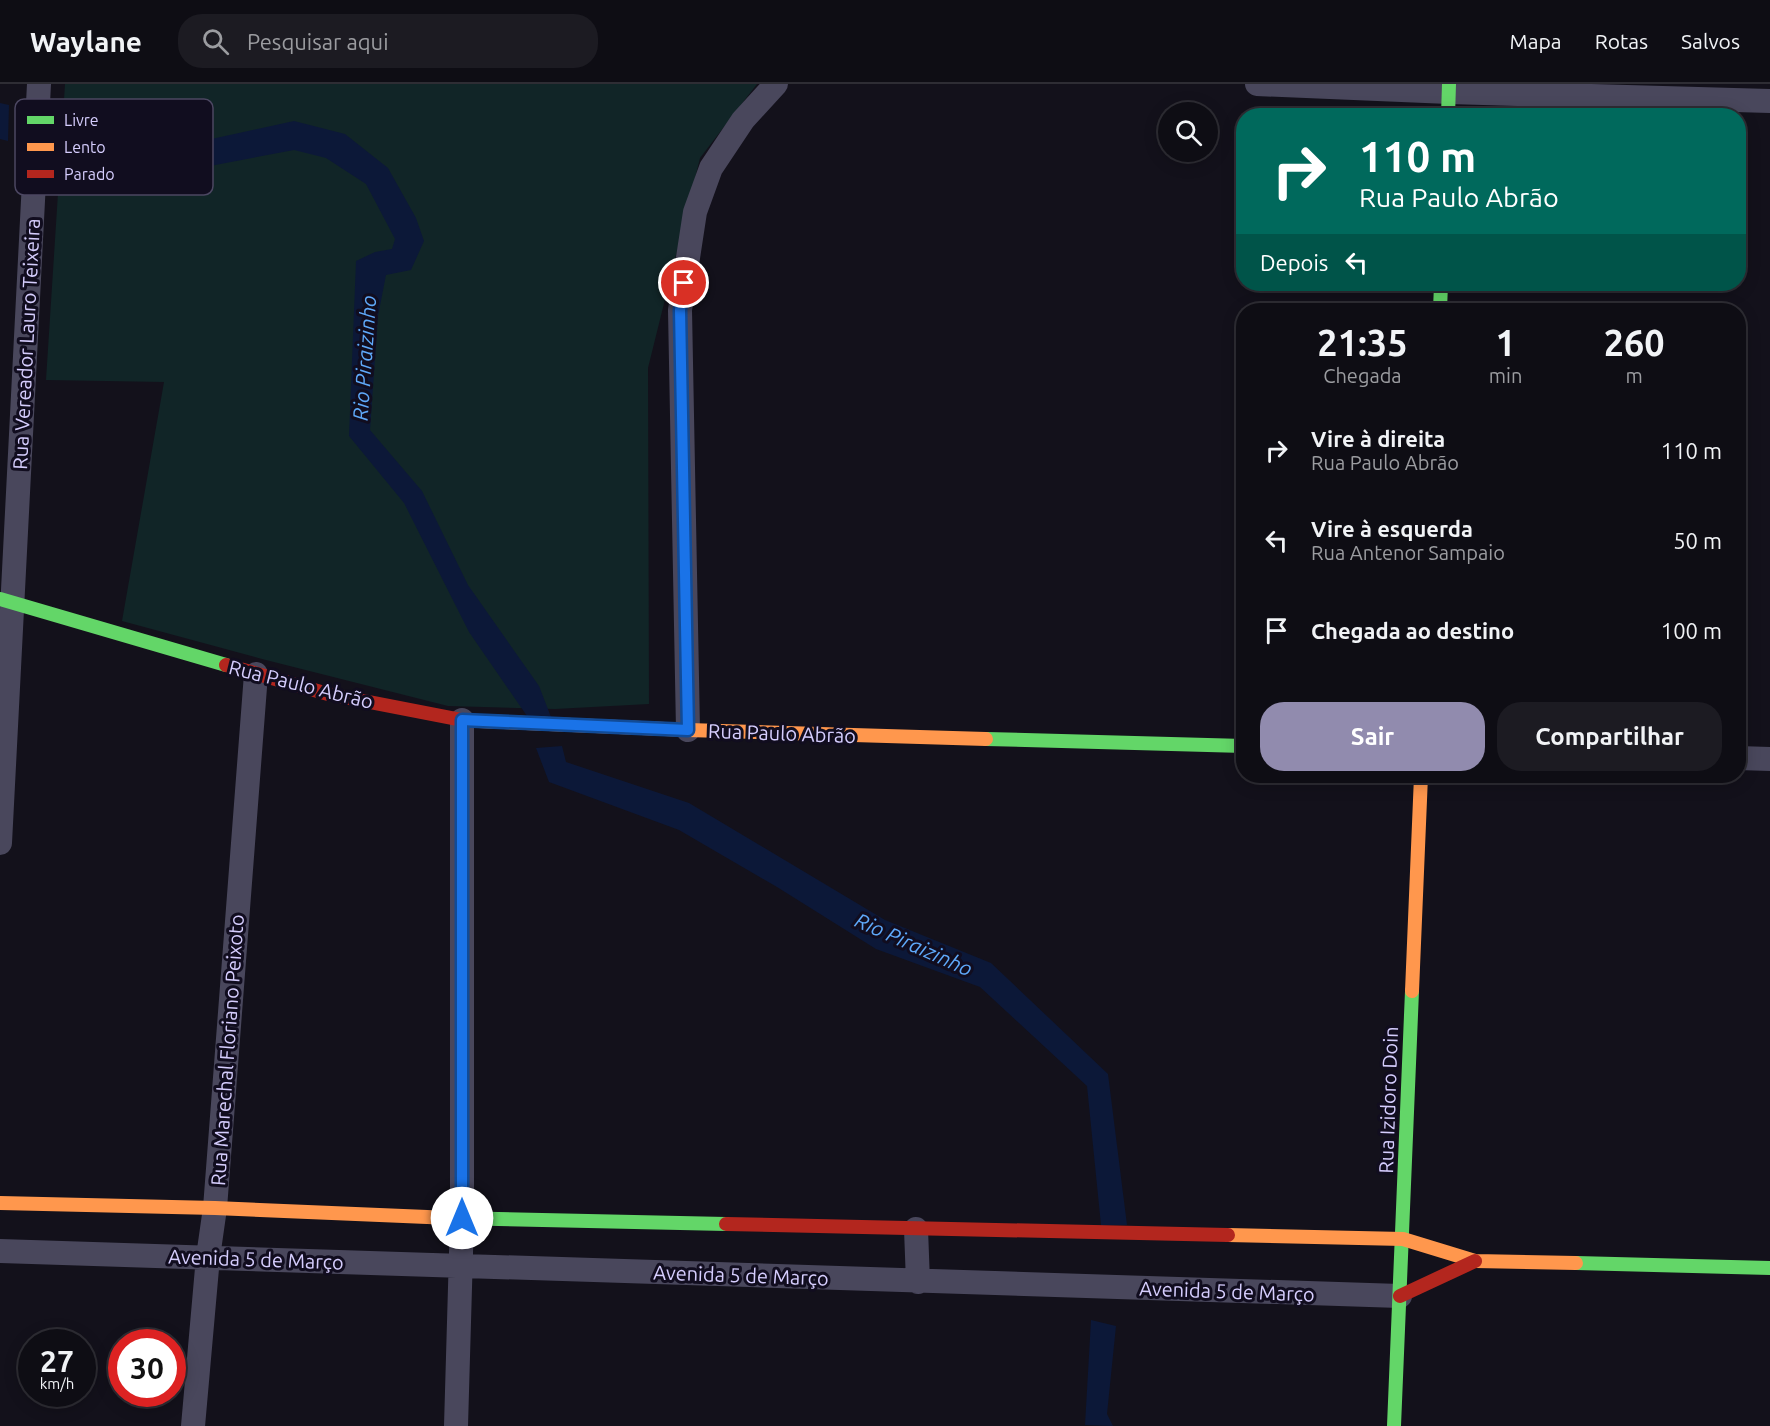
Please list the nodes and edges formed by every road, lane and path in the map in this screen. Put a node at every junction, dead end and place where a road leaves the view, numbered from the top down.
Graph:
1 (39, 84) edge
2 (776, 84) edge
3 (1257, 84) edge
4 (1448, 97) edge
5 (38, 99) edge
6 (1770, 101) edge
7 (32, 195) edge
8 (6, 601) edge
9 (256, 674) junction
10 (462, 720) junction
11 (688, 730) junction
12 (1236, 746) edge
13 (1746, 758) edge
14 (1770, 759) edge
15 (1420, 783) edge
16 (0, 843) edge
17 (0, 1203) edge
18 (215, 1208) junction
19 (462, 1218) junction
20 (916, 1229) junction
21 (1402, 1239) junction
22 (0, 1251) edge
23 (208, 1257) junction
24 (1475, 1261) junction
25 (460, 1265) junction
26 (1770, 1268) edge
27 (918, 1282) junction
28 (1400, 1296) junction
29 (193, 1426) edge
30 (456, 1426) edge
31 (1394, 1426) edge

1 - 5 street, Rua Vereador Lauro Teixeira
2 - 11 street
3 - 4 street
4 - 6 street
7 - 8 street, Rua Vereador Lauro Teixeira
8 - 9 street, Rua Paulo Abrão
8 - 16 street, Rua Vereador Lauro Teixeira
9 - 10 street, Rua Paulo Abrão
9 - 18 street, Rua Marechal Floriano Peixoto
10 - 11 street, Rua Paulo Abrão
10 - 19 street
11 - 12 street, Rua Paulo Abrão
13 - 14 street
15 - 21 street, Rua Izidoro Doin
17 - 18 street, Avenida 5 de Março
18 - 19 street, Avenida 5 de Março
18 - 23 street, Rua Marechal Floriano Peixoto
19 - 20 street, Avenida 5 de Março
19 - 25 street
20 - 21 street, Avenida 5 de Março
20 - 27 street
21 - 24 street, Avenida 5 de Março
21 - 28 street, Rua Izidoro Doin
22 - 23 street, Avenida 5 de Março
23 - 25 street, Avenida 5 de Março
23 - 29 street, Rua Marechal Floriano Peixoto
24 - 26 street, Avenida 5 de Março
24 - 28 street, Avenida 5 de Março
25 - 27 street, Avenida 5 de Março
25 - 30 street
27 - 28 street, Avenida 5 de Março
28 - 31 street, Rua Izidoro Doin

